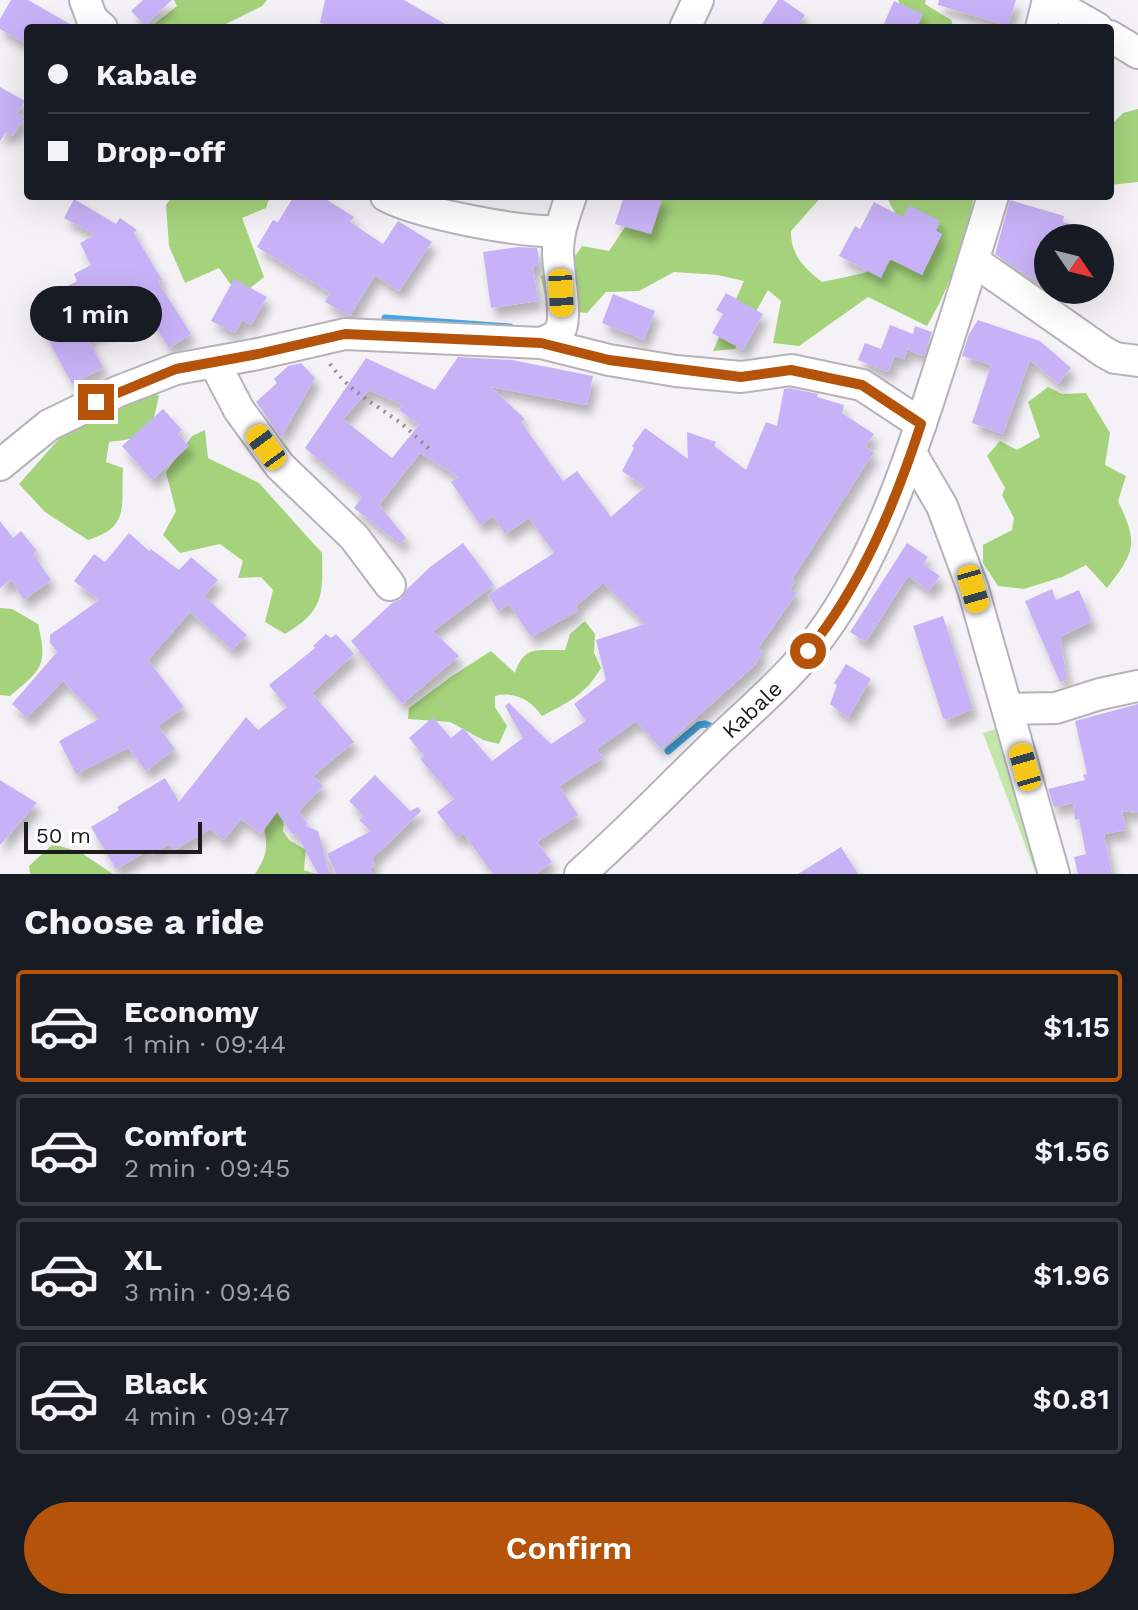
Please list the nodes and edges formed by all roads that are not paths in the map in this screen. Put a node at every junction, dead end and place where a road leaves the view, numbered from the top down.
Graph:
1 (85, 0) edge
2 (698, 0) edge
3 (1048, 0) edge
4 (98, 24) edge
5 (687, 24) edge
6 (1042, 24) edge
7 (1090, 24) edge
8 (1114, 38) edge
9 (1138, 53) edge
10 (394, 200) edge
11 (570, 200) edge
12 (992, 200) edge
13 (560, 231) junction
14 (974, 261) junction
15 (541, 343) junction
16 (1138, 361) edge
17 (214, 362) junction
18 (916, 439) junction
19 (0, 465) edge
20 (390, 585) dead end
21 (1138, 686) edge
22 (1008, 709) junction
23 (580, 874) edge
24 (1054, 874) edge

1 - 4 street
2 - 5 street
3 - 6 street
3 - 7 street
8 - 9 street
10 - 13 street
11 - 13 street
12 - 14 street, Kabale
13 - 15 street
14 - 16 street
14 - 18 street, Kabale
15 - 17 street
15 - 18 street
17 - 19 street
17 - 20 street
18 - 22 street
18 - 23 street, Kabale
21 - 22 street
22 - 24 street

